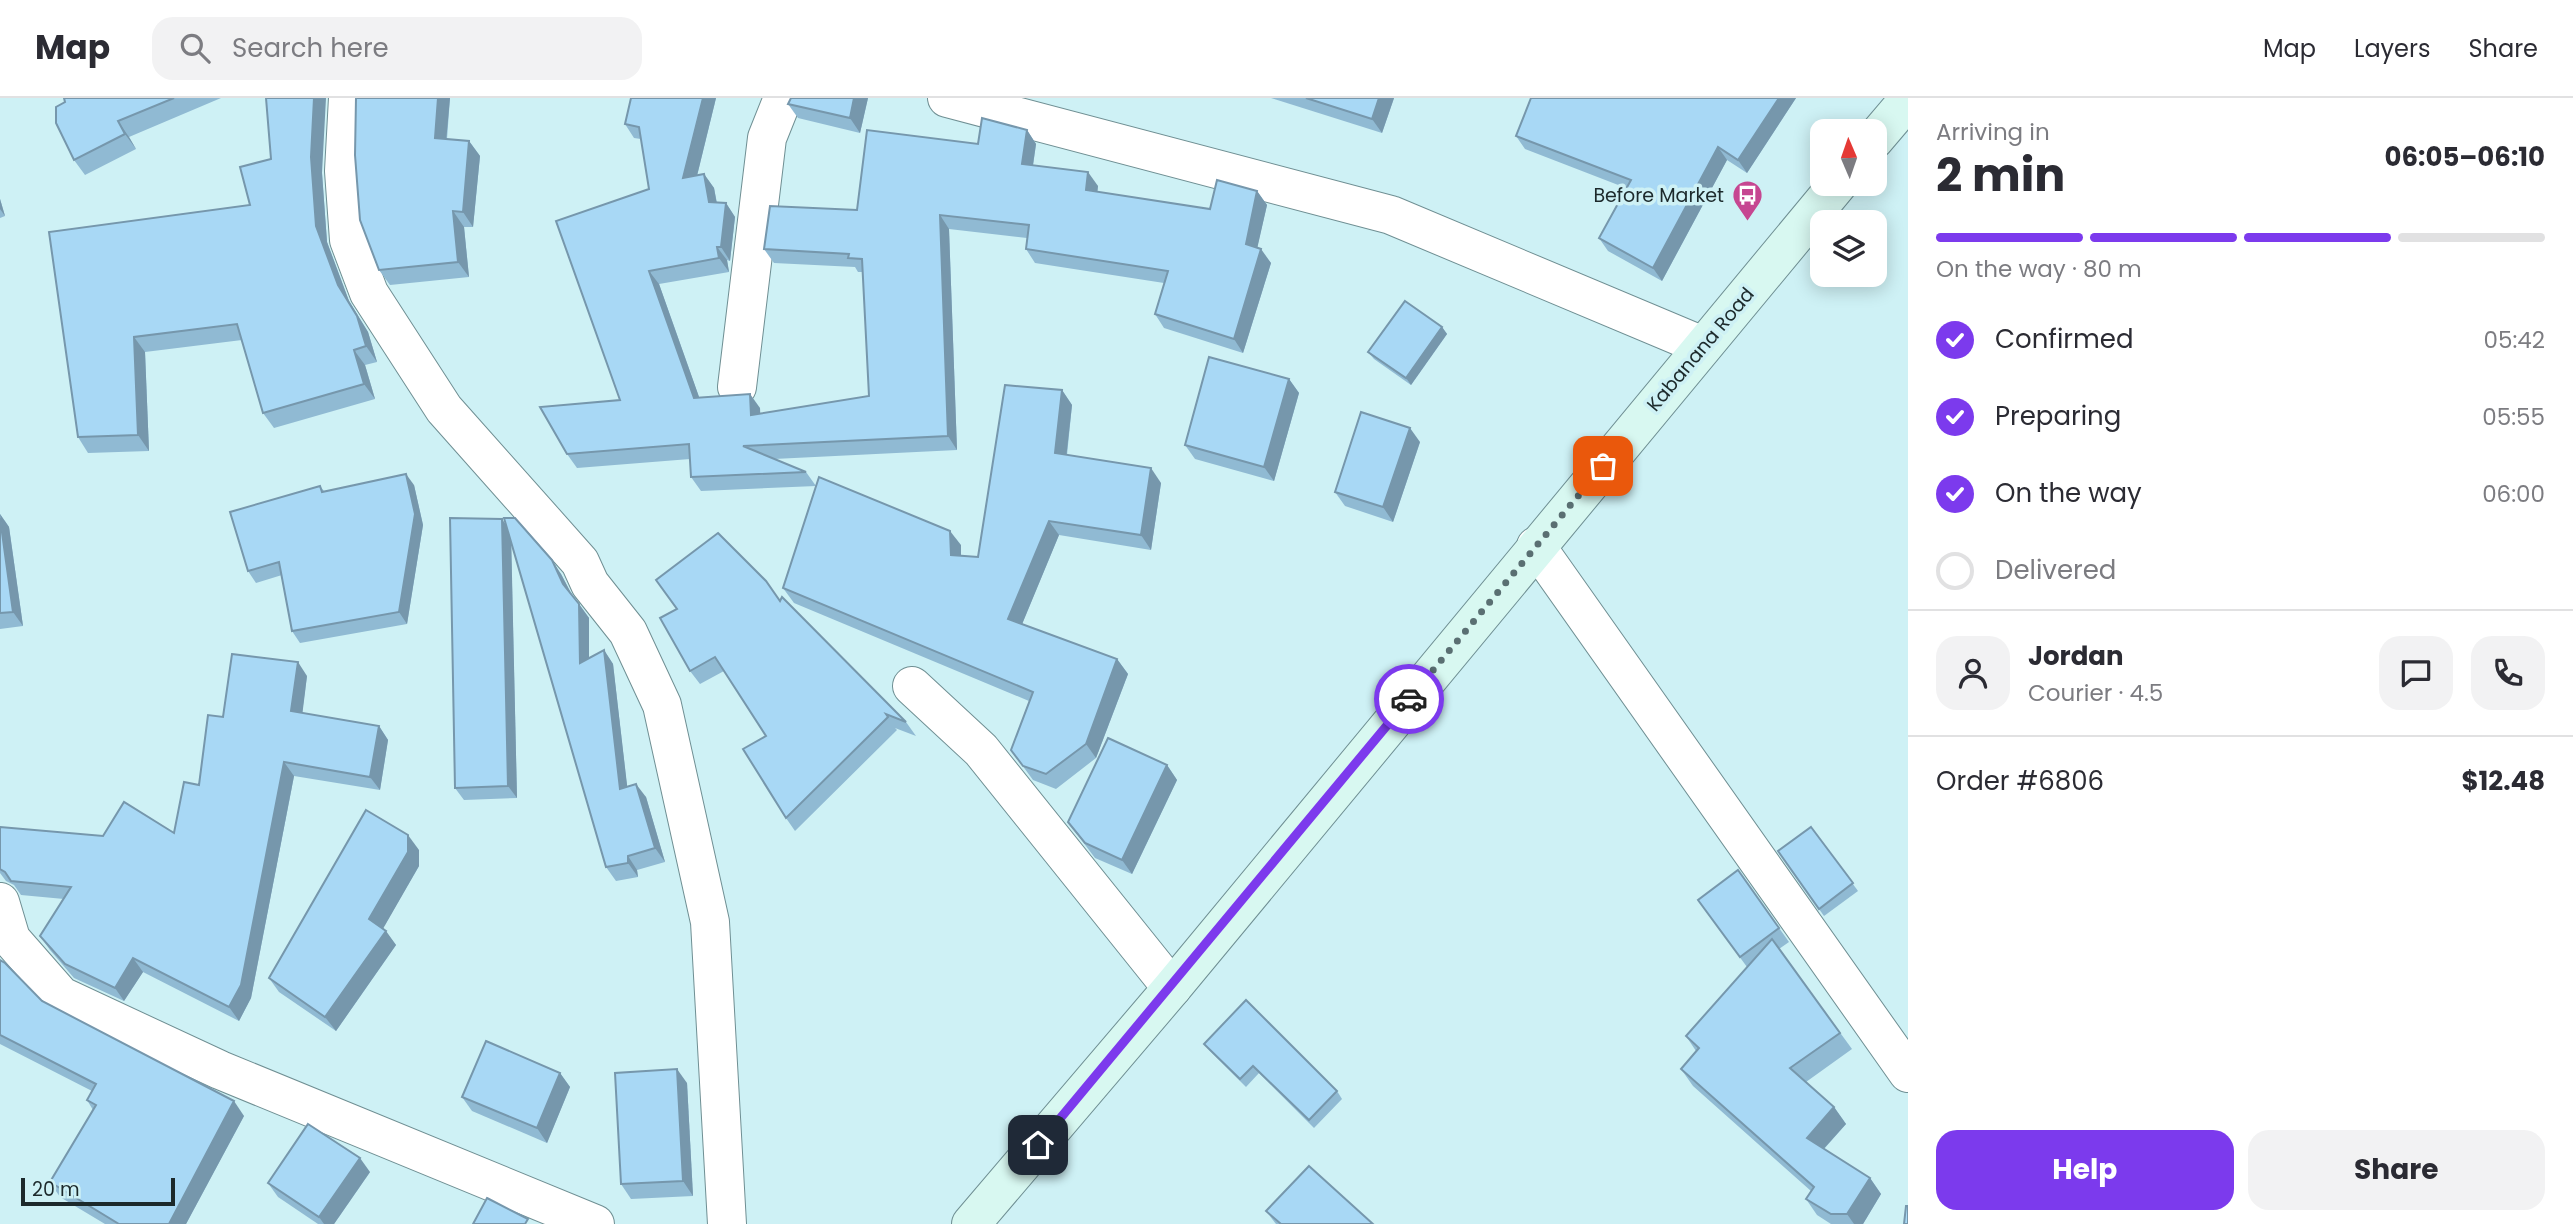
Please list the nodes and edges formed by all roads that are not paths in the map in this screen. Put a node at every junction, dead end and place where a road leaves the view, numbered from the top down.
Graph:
1 (348, 98) edge
2 (783, 98) edge
3 (947, 98) edge
4 (1828, 196) edge
5 (1703, 346) junction
6 (737, 387) dead end
7 (1536, 546) junction
8 (912, 685) dead end
9 (0, 902) edge
10 (1172, 988) junction
11 (1908, 1073) edge
12 (594, 1224) edge
13 (727, 1224) edge
14 (971, 1224) edge

1 - 13 street
2 - 6 street
3 - 5 street
4 - 5 street, Kabanana Road
5 - 7 street, Kabanana Road
7 - 10 street, Kabanana Road
7 - 11 street
8 - 10 street
9 - 12 street
10 - 14 street, Kabanana Road

